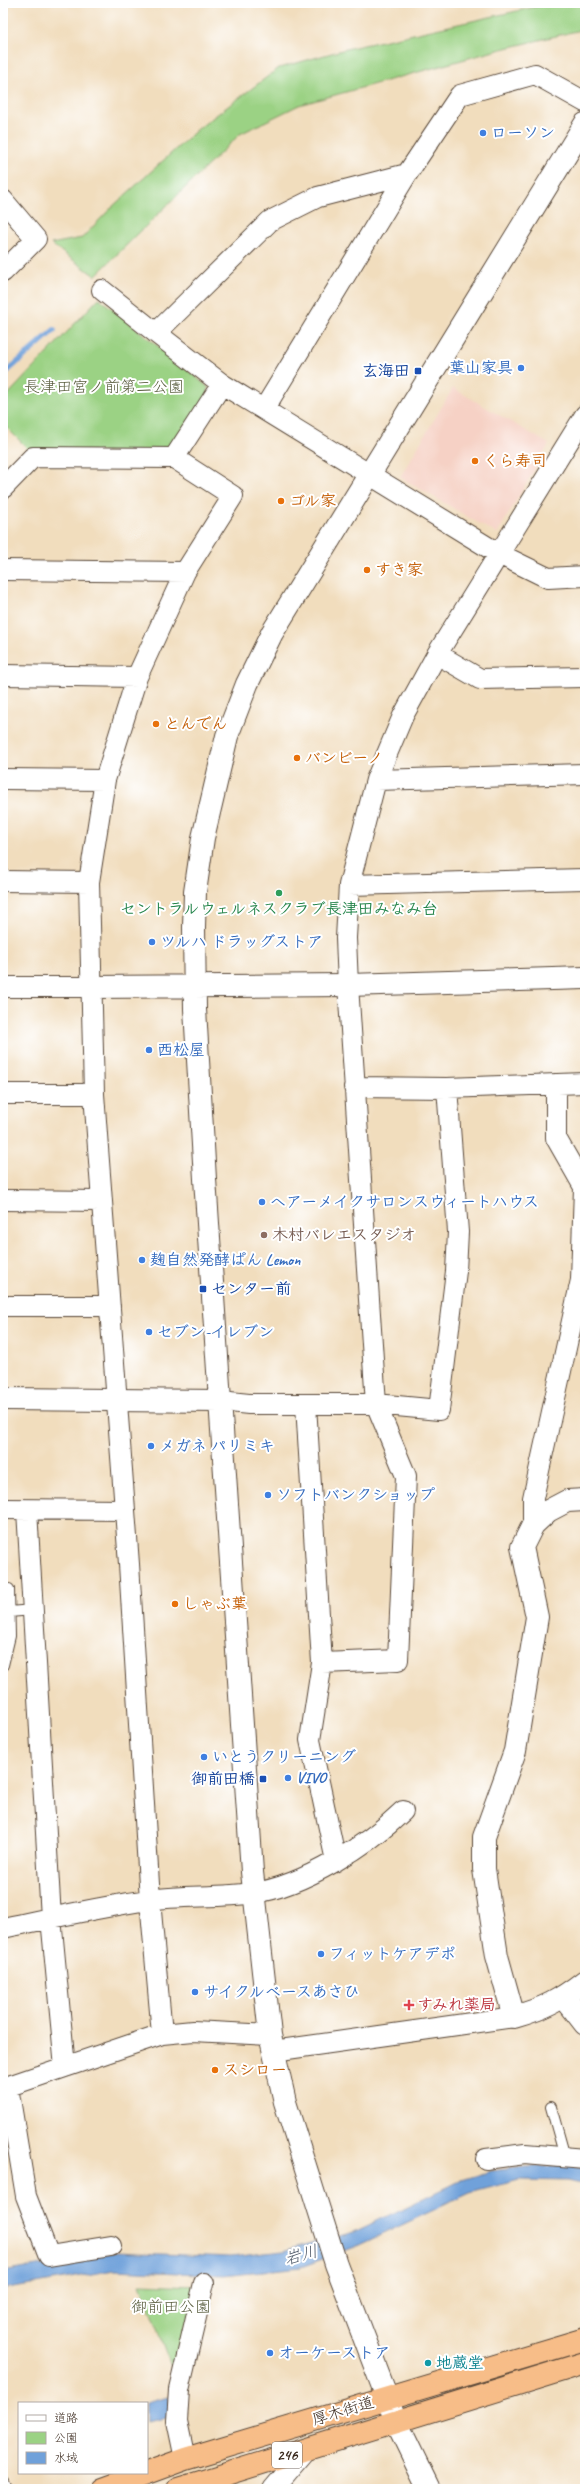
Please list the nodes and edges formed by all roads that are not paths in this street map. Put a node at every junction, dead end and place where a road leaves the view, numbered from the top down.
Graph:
1 (585, 102) edge
2 (585, 124) edge
3 (407, 174) junction
4 (3, 200) edge
5 (3, 272) edge
6 (102, 290) dead end
7 (156, 333) junction
8 (222, 384) junction
9 (264, 410) junction
10 (585, 415) edge
11 (174, 458) junction
12 (368, 474) junction
13 (3, 488) edge
14 (499, 554) junction
15 (3, 570) edge
16 (185, 572) junction
17 (585, 576) edge
18 (437, 654) junction
19 (3, 674) edge
20 (137, 677) junction
21 (585, 678) edge
22 (585, 774) edge
23 (3, 779) edge
24 (105, 780) junction
25 (376, 780) junction
26 (585, 879) edge
27 (3, 881) edge
28 (89, 882) junction
29 (349, 885) junction
30 (585, 978) edge
31 (348, 985) junction
32 (194, 986) junction
33 (3, 987) edge
34 (90, 987) junction
35 (585, 1082) edge
36 (556, 1084) junction
37 (354, 1087) junction
38 (448, 1088) junction
39 (3, 1094) edge
40 (94, 1094) junction
41 (3, 1200) edge
42 (101, 1201) junction
43 (3, 1306) edge
44 (110, 1306) junction
45 (3, 1399) edge
46 (116, 1400) junction
47 (220, 1401) junction
48 (306, 1404) junction
49 (376, 1404) junction
50 (585, 1500) edge
51 (3, 1509) edge
52 (27, 1510) junction
53 (125, 1510) junction
54 (533, 1525) junction
55 (9, 1589) dead end
56 (33, 1610) junction
57 (9, 1612) junction
58 (322, 1663) junction
59 (3, 1665) edge
60 (403, 1811) dead end
61 (336, 1861) junction
62 (254, 1893) junction
63 (150, 1900) junction
64 (51, 1918) junction
65 (3, 1928) edge
66 (585, 1981) edge
67 (564, 1997) junction
68 (514, 2017) junction
69 (585, 2024) edge
70 (162, 2034) junction
71 (272, 2043) junction
72 (65, 2067) junction
73 (6, 2088) edge
74 (551, 2107) dead end
75 (565, 2157) junction
76 (486, 2159) dead end
77 (585, 2159) edge
78 (112, 2246) dead end
79 (204, 2282) dead end
80 (585, 2339) edge
81 (585, 2363) edge
82 (387, 2397) junction
83 (396, 2421) junction
84 (307, 2449) junction
85 (184, 2459) junction
86 (148, 2472) edge
87 (144, 2474) edge
88 (3, 2480) edge
89 (7, 2489) edge
90 (103, 2489) edge
91 (178, 2489) edge
92 (272, 2489) edge
93 (430, 2489) edge

1 - 3 street
2 - 12 street
3 - 7 street
3 - 9 street
4 - 5 street
6 - 7 street
7 - 8 street
8 - 9 street
8 - 11 street
9 - 12 street
10 - 14 street
11 - 13 street
11 - 16 street
12 - 14 street
12 - 32 street
14 - 17 street
14 - 18 street
15 - 16 street
16 - 20 street
18 - 21 street
18 - 25 street
19 - 20 street
20 - 24 street
22 - 25 street
23 - 24 street
24 - 28 street
25 - 29 street
26 - 29 street
27 - 28 street
28 - 34 street
29 - 31 street
30 - 31 street
31 - 32 street
31 - 37 street
32 - 34 street
32 - 47 street
33 - 34 street
34 - 40 street
35 - 36 street
36 - 38 street
36 - 54 street
37 - 38 street
37 - 49 street
38 - 49 street
39 - 40 street
40 - 42 street
41 - 42 street
42 - 44 street
43 - 44 street
44 - 46 street
45 - 46 street
46 - 47 street
46 - 53 street
47 - 48 street
47 - 62 street
48 - 49 street
48 - 58 street
49 - 58 street
50 - 54 street
51 - 52 street
52 - 53 street
52 - 56 street
53 - 63 street
54 - 68 street
55 - 57 lane
56 - 57 lane
56 - 64 street
57 - 59 lane
58 - 61 street
60 - 61 street
61 - 62 street
62 - 63 street
62 - 71 street
63 - 64 street
63 - 70 street
64 - 65 street
64 - 72 street
66 - 67 street
67 - 68 street
67 - 69 street
68 - 71 street
70 - 71 street
70 - 72 street
71 - 82 street
72 - 73 street
73 - 78 street
74 - 75 lane
75 - 76 street
75 - 77 street
79 - 85 street
80 - 82 highway, 厚木街道 / 246
81 - 83 highway, 厚木街道 / 246
82 - 83 street
82 - 85 highway, 厚木街道 / 246
83 - 84 highway, 厚木街道 / 246
83 - 93 street
84 - 91 highway, 厚木街道 / 246
84 - 92 street
85 - 86 highway, 厚木街道 / 246
87 - 90 highway, 厚木街道 / 246
88 - 89 lane

